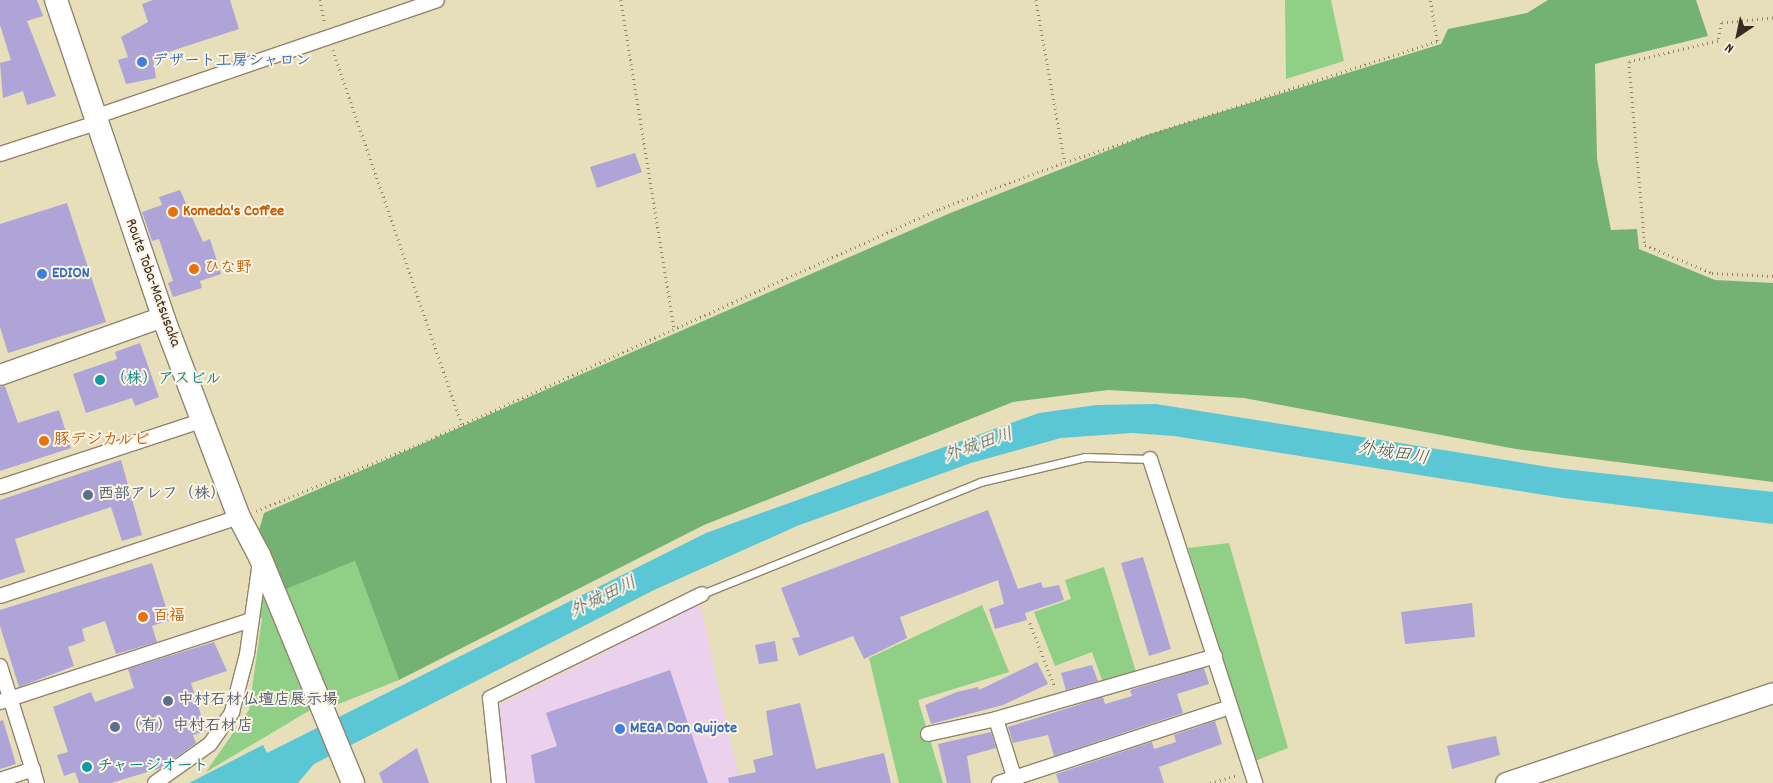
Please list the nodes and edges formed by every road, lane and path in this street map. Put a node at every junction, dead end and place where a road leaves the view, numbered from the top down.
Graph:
1 (56, 0) edge
2 (320, 0) edge
3 (437, 0) edge
4 (621, 0) edge
5 (1036, 0) edge
6 (1430, 0) edge
7 (1773, 18) edge
8 (328, 37) junction
9 (95, 120) junction
10 (0, 154) edge
11 (1064, 162) junction
12 (1773, 276) edge
13 (163, 317) junction
14 (674, 328) junction
15 (0, 375) edge
16 (204, 420) junction
17 (462, 424) junction
18 (1150, 459) joint
19 (0, 486) edge
20 (239, 517) junction
21 (260, 557) junction
22 (702, 594) joint
23 (0, 596) edge
24 (251, 620) junction
25 (1030, 623) dead end
26 (1215, 656) junction
27 (0, 666) edge
28 (1773, 693) edge
29 (5, 700) edge
30 (1061, 702) junction
31 (1230, 707) junction
32 (996, 719) junction
33 (928, 734) dead end
34 (32, 769) junction
35 (350, 777) edge
36 (1253, 777) edge
37 (0, 780) edge
38 (1016, 781) edge
39 (37, 783) edge
40 (155, 783) edge
41 (499, 783) edge
42 (998, 783) edge
43 (1210, 783) edge
44 (1506, 783) edge

1 - 9 main road, Route Toba-Matsusaka
2 - 8 path
3 - 8 street
4 - 14 path
5 - 11 path
6 - 11 path
7 - 12 path
8 - 9 street
8 - 17 path
9 - 10 street
9 - 13 main road, Route Toba-Matsusaka
11 - 14 path
13 - 15 street
13 - 16 main road, Route Toba-Matsusaka
14 - 17 path
16 - 19 street
16 - 20 main road, Route Toba-Matsusaka
17 - 20 path
18 - 22 lane
18 - 26 street
20 - 21 main road, Route Toba-Matsusaka
20 - 23 street
21 - 24 street
21 - 35 main road, Route Toba-Matsusaka
22 - 41 street
24 - 29 street
24 - 40 street
25 - 30 path
26 - 30 street
26 - 31 street
27 - 29 street
28 - 44 street
29 - 34 street
30 - 32 street
31 - 36 street
31 - 38 street
32 - 33 street
32 - 38 street
34 - 37 street
34 - 39 street
36 - 43 path
38 - 42 street

